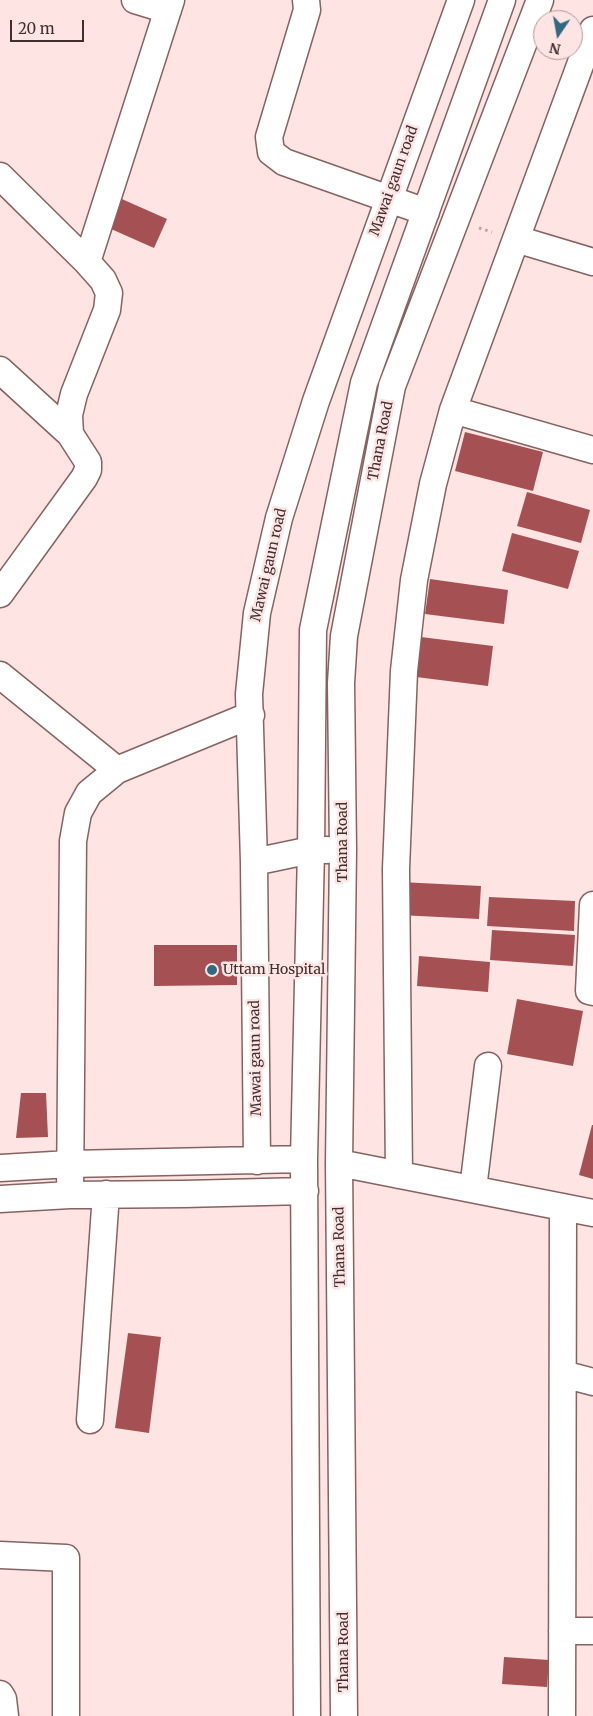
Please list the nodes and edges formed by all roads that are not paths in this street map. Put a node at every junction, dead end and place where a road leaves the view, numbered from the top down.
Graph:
1 (135, 0) edge
2 (306, 0) edge
3 (460, 0) edge
4 (502, 0) edge
5 (540, 0) edge
6 (170, 5) edge
7 (593, 30) edge
8 (0, 176) edge
9 (388, 199) junction
10 (426, 212) junction
11 (516, 239) junction
12 (87, 262) junction
13 (593, 262) edge
14 (0, 370) edge
15 (453, 410) junction
16 (70, 434) junction
17 (593, 450) edge
18 (0, 594) edge
19 (0, 675) edge
20 (251, 715) junction
21 (117, 770) junction
22 (311, 850) junction
23 (343, 850) junction
24 (254, 862) junction
25 (593, 905) edge
26 (593, 992) edge
27 (488, 1066) dead end
28 (304, 1159) junction
29 (257, 1161) junction
30 (339, 1163) junction
31 (70, 1164) junction
32 (0, 1168) edge
33 (399, 1175) junction
34 (473, 1189) junction
35 (305, 1191) junction
36 (106, 1194) junction
37 (70, 1195) junction
38 (0, 1199) edge
39 (563, 1207) junction
40 (593, 1213) edge
41 (306, 1368) junction
42 (341, 1368) junction
43 (563, 1374) junction
44 (593, 1382) edge
45 (90, 1420) dead end
46 (306, 1477) junction
47 (342, 1477) junction
48 (0, 1555) edge
49 (562, 1631) junction
50 (593, 1631) edge
51 (0, 1694) edge
52 (5, 1716) edge
53 (66, 1716) edge
54 (307, 1716) edge
55 (344, 1716) edge
56 (562, 1716) edge

1 - 6 street
2 - 9 street
3 - 9 street, Mawai gaun road
4 - 10 street, Thana Road
5 - 23 street, Thana Road
6 - 12 street
7 - 11 street
8 - 12 street
9 - 10 street
9 - 20 street, Mawai gaun road
10 - 22 street, Thana Road
11 - 13 street
11 - 15 street
12 - 16 street
14 - 16 street
15 - 17 street
15 - 33 street
16 - 18 street
19 - 21 street
20 - 21 street
20 - 24 street, Mawai gaun road
21 - 31 street
22 - 23 street
22 - 24 street
22 - 28 street, Thana Road
23 - 30 street, Thana Road
24 - 29 street, Mawai gaun road
25 - 26 street
27 - 34 street
28 - 29 street
28 - 35 street, Thana Road
29 - 31 street
30 - 33 street
30 - 42 street, Thana Road
31 - 32 street
31 - 37 street
33 - 34 street
34 - 39 street
35 - 36 street
35 - 41 street, Thana Road
36 - 37 street
36 - 45 street
37 - 38 street
39 - 40 street
39 - 43 street
41 - 42 street
41 - 46 street, Thana Road
42 - 47 street, Thana Road
43 - 44 street
43 - 49 street
46 - 47 street
46 - 54 street, Thana Road
47 - 55 street, Thana Road
48 - 53 street
49 - 50 street
49 - 56 street
51 - 52 street

